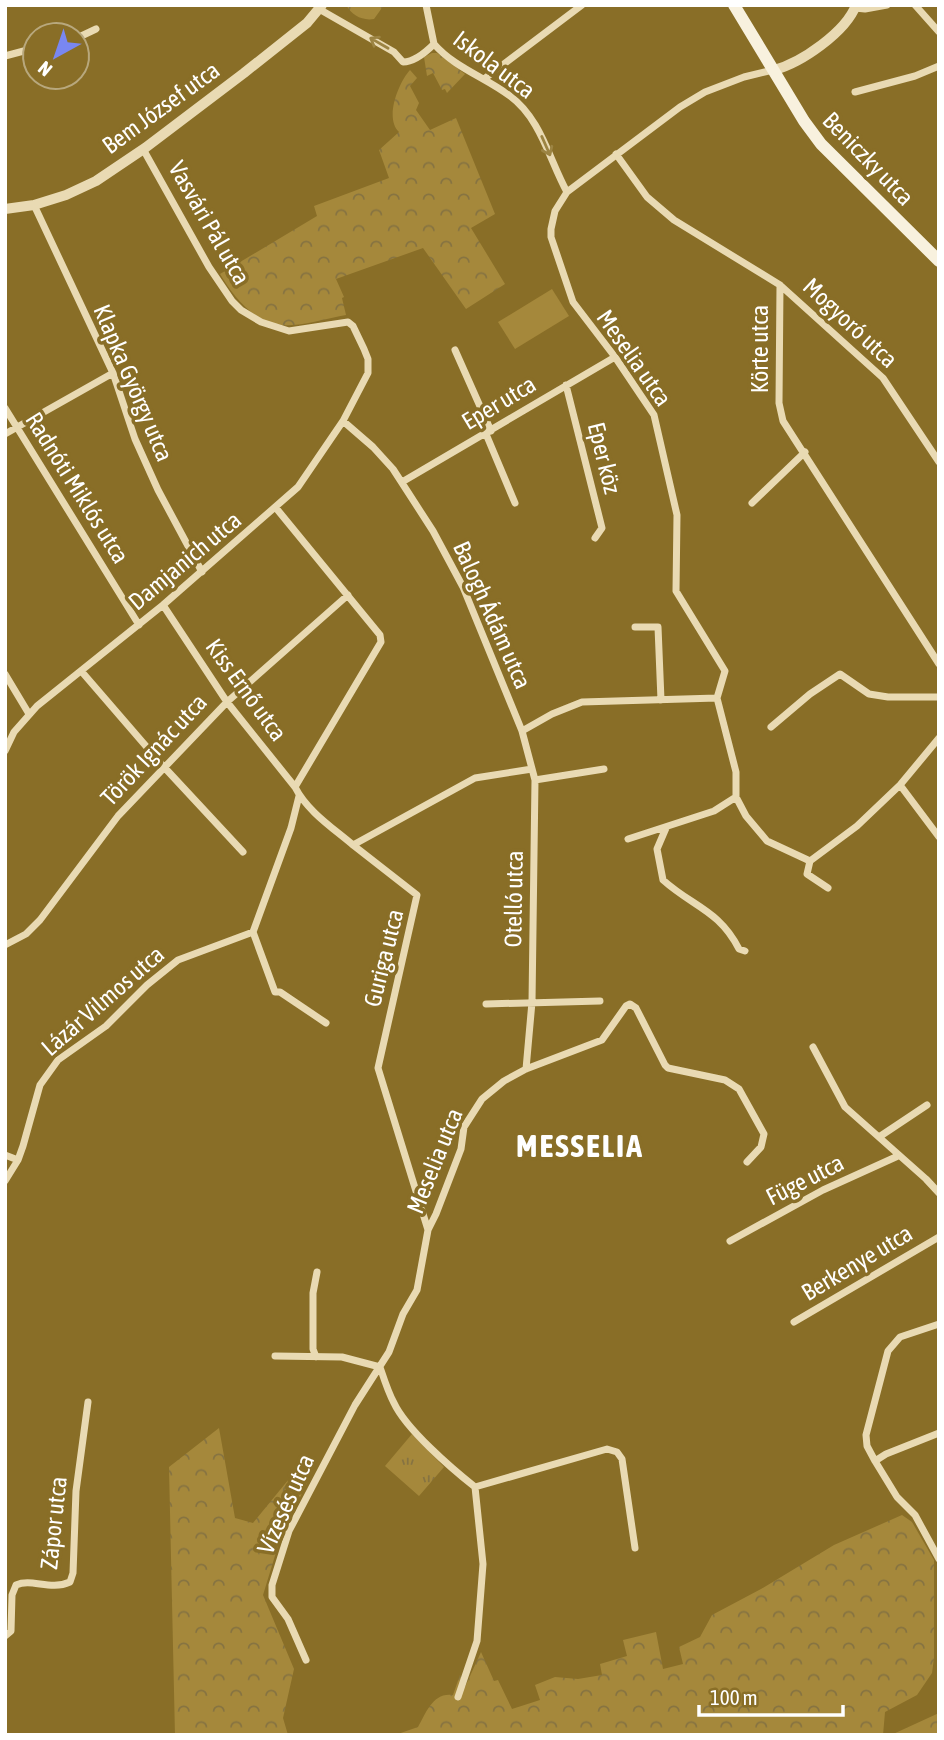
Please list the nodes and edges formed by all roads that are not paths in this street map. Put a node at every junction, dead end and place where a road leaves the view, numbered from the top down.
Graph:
1 (426, 5) edge
2 (582, 5) edge
3 (734, 5) edge
4 (887, 5) edge
5 (915, 5) edge
6 (321, 7) edge
7 (855, 7) edge
8 (96, 29) dead end
9 (91, 31) edge
10 (939, 32) edge
11 (434, 44) junction
12 (939, 66) edge
13 (774, 70) junction
14 (484, 79) junction
15 (855, 92) dead end
16 (143, 149) junction
17 (616, 154) junction
18 (567, 192) junction
19 (34, 205) junction
20 (5, 209) edge
21 (939, 261) edge
22 (780, 285) junction
23 (455, 351) dead end
24 (615, 357) junction
25 (113, 373) junction
26 (366, 378) joint
27 (566, 385) junction
28 (5, 408) edge
29 (343, 421) junction
30 (17, 427) junction
31 (489, 433) junction
32 (5, 434) edge
33 (805, 452) junction
34 (939, 462) edge
35 (401, 482) junction
36 (515, 503) dead end
37 (752, 503) dead end
38 (276, 508) junction
39 (595, 538) dead end
40 (202, 572) junction
41 (348, 595) junction
42 (163, 605) junction
43 (139, 625) junction
44 (635, 627) dead end
45 (939, 664) edge
46 (82, 671) junction
47 (5, 674) edge
48 (939, 697) edge
49 (717, 698) junction
50 (661, 700) junction
51 (227, 702) junction
52 (29, 714) junction
53 (771, 727) dead end
54 (522, 731) junction
55 (939, 738) edge
56 (5, 751) edge
57 (164, 767) junction
58 (532, 769) junction
59 (604, 769) dead end
60 (535, 780) junction
61 (900, 785) junction
62 (295, 787) junction
63 (299, 796) junction
64 (736, 797) junction
65 (666, 828) junction
66 (939, 837) edge
67 (628, 839) dead end
68 (353, 845) junction
69 (243, 852) dead end
70 (810, 861) junction
71 (828, 888) dead end
72 (253, 932) junction
73 (5, 946) edge
74 (745, 951) dead end
75 (600, 1001) dead end
76 (532, 1002) junction
77 (486, 1004) dead end
78 (326, 1023) dead end
79 (813, 1047) dead end
80 (526, 1069) junction
81 (927, 1104) dead end
82 (879, 1137) junction
83 (5, 1155) edge
84 (898, 1156) junction
85 (18, 1160) junction
86 (747, 1162) dead end
87 (5, 1181) edge
88 (939, 1193) edge
89 (428, 1230) junction
90 (939, 1237) edge
91 (730, 1241) dead end
92 (317, 1272) dead end
93 (794, 1322) dead end
94 (939, 1324) edge
95 (275, 1356) dead end
96 (316, 1357) junction
97 (380, 1367) junction
98 (88, 1402) dead end
99 (939, 1433) edge
100 (875, 1461) junction
101 (475, 1487) junction
102 (635, 1548) dead end
103 (939, 1559) edge
104 (5, 1636) edge
105 (306, 1660) dead end
106 (458, 1697) dead end

1 - 11 street
2 - 14 street
3 - 13 main road, Beniczky utca
4 - 7 street
5 - 10 street
11 -> 6 street
6 - 16 street, Bem József utca
7 - 13 street
8 - 9 street
11 - 14 street, Iskola utca
12 - 15 street
13 - 17 street
13 - 21 main road, Beniczky utca
14 -> 18 street, Iskola utca
16 - 19 street, Bem József utca
16 - 26 street, Vasvári Pál utca
17 - 18 street
17 - 22 street, Körte utca
18 - 24 street, Meselia utca
19 - 20 street, Bem József utca
19 - 25 street, Klapka György utca
22 - 33 street, Körte utca
22 - 34 street, Mogyoró utca
23 - 31 street
24 - 27 street, Eper utca
24 - 49 street, Meselia utca
25 - 30 street
25 - 40 street, Klapka György utca
26 - 29 street, Damjanich utca
27 - 31 street, Eper utca
27 - 39 street, Eper köz
28 - 30 street, Radnóti Miklós utca
29 - 35 street, Balogh Ádám utca
29 - 38 street, Damjanich utca
30 - 32 street
30 - 43 street, Radnóti Miklós utca
31 - 35 street, Eper utca
31 - 36 street
33 - 37 street
33 - 45 street, Körte utca
35 - 54 street, Balogh Ádám utca
38 - 40 street, Damjanich utca
38 - 41 street
40 - 42 street, Damjanich utca
41 - 51 street, Török Ignác utca
41 - 62 street
42 - 43 street, Damjanich utca
42 - 51 street, Kiss Ernő utca
43 - 46 street, Damjanich utca
44 - 50 street
46 - 52 street, Damjanich utca
46 - 57 street
47 - 52 street
48 - 53 street
49 - 50 street
49 - 64 street, Meselia utca
50 - 54 street
51 - 57 street, Török Ignác utca
51 - 62 street, Kiss Ernő utca
52 - 56 street, Damjanich utca
54 - 58 street, Otelló utca
55 - 61 street
57 - 69 street
57 - 73 street, Török Ignác utca
58 - 60 street, Otelló utca
58 - 68 street
59 - 60 street
60 - 76 street, Otelló utca
61 - 66 street
61 - 70 street
62 - 63 street, Kiss Ernő utca
63 - 68 street
63 - 72 street
64 - 65 street
64 - 70 street
65 - 67 street
65 - 74 street
68 - 89 street, Guriga utca
70 - 71 street
72 - 78 street
72 - 85 street, Lázár Vilmos utca
75 - 76 street
76 - 77 street
76 - 80 street, Otelló utca
79 - 82 street
80 - 86 street, Meselia utca
80 - 89 street, Meselia utca
81 - 82 street
82 - 84 street
83 - 85 street
84 - 88 street
84 - 91 street, Füge utca
85 - 87 street, Lázár Vilmos utca
89 - 97 street, Meselia utca
90 - 93 street, Berkenye utca
92 - 96 street
94 - 100 street
95 - 96 street
96 - 97 street
97 - 101 street
97 - 105 street, Vízesés utca
98 - 104 street, Zápor utca
99 - 100 street
100 - 103 street
101 - 102 street
101 - 106 street

